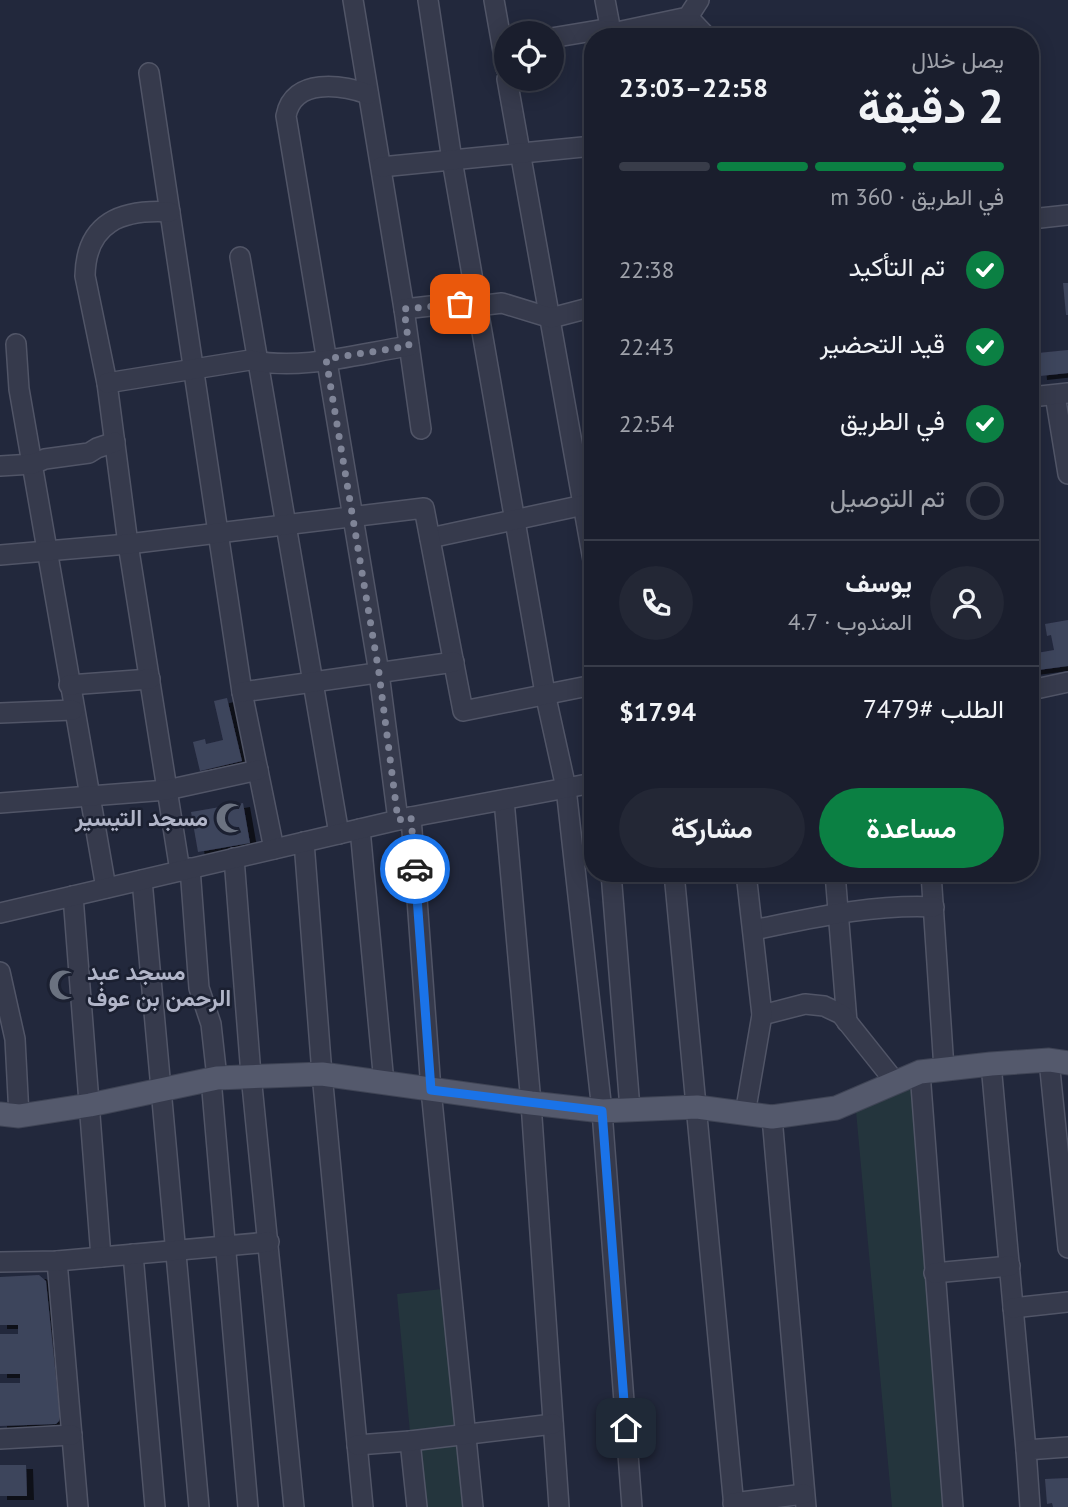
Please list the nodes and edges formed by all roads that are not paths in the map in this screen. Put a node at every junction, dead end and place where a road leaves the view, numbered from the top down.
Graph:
1 (353, 0) edge
2 (428, 0) edge
3 (494, 0) edge
4 (605, 0) edge
5 (699, 0) edge
6 (688, 17) junction
7 (499, 21) edge
8 (610, 28) edge
9 (636, 28) edge
10 (698, 28) edge
11 (584, 32) edge
12 (564, 36) edge
13 (149, 73) dead end
14 (509, 91) edge
15 (369, 94) junction
16 (584, 147) edge
17 (519, 153) junction
18 (452, 160) junction
19 (381, 167) junction
20 (170, 212) junction
21 (1068, 215) edge
22 (1039, 218) edge
23 (240, 257) dead end
24 (477, 306) junction
25 (404, 309) junction
26 (584, 309) edge
27 (551, 317) junction
28 (16, 344) dead end
29 (409, 346) junction
30 (326, 359) junction
31 (260, 362) junction
32 (194, 368) junction
33 (107, 383) junction
34 (1061, 394) edge
35 (1039, 396) edge
36 (421, 429) dead end
37 (115, 442) junction
38 (1067, 462) edge
39 (33, 464) junction
40 (0, 466) edge
41 (584, 484) edge
42 (584, 505) edge
43 (352, 517) junction
44 (515, 520) junction
45 (286, 525) junction
46 (219, 534) junction
47 (430, 538) junction
48 (128, 544) junction
49 (47, 551) junction
50 (0, 555) edge
51 (454, 662) junction
52 (379, 673) junction
53 (150, 679) junction
54 (313, 682) junction
55 (69, 685) junction
56 (584, 686) edge
57 (1068, 686) edge
58 (1039, 689) edge
59 (242, 692) junction
60 (545, 693) junction
61 (73, 709) junction
62 (0, 713) edge
63 (258, 770) junction
64 (584, 785) edge
65 (566, 788) junction
66 (167, 790) junction
67 (89, 796) junction
68 (504, 800) junction
69 (0, 803) edge
70 (404, 818) junction
71 (360, 829) junction
72 (340, 834) junction
73 (304, 842) junction
74 (274, 849) junction
75 (234, 858) junction
76 (185, 870) junction
77 (142, 880) junction
78 (612, 882) edge
79 (675, 882) edge
80 (747, 882) edge
81 (836, 882) edge
82 (932, 882) edge
83 (106, 888) junction
84 (73, 896) junction
85 (934, 907) junction
86 (0, 913) edge
87 (839, 914) junction
88 (753, 930) junction
89 (0, 972) edge
90 (762, 1016) junction
91 (847, 1022) junction
92 (1058, 1062) edge
93 (991, 1064) junction
94 (944, 1069) junction
95 (920, 1073) junction
96 (322, 1074) junction
97 (251, 1075) junction
98 (214, 1078) junction
99 (384, 1083) junction
100 (896, 1083) junction
101 (162, 1090) junction
102 (431, 1090) junction
103 (531, 1103) junction
104 (90, 1105) junction
105 (697, 1107) junction
106 (630, 1109) junction
107 (602, 1111) junction
108 (745, 1114) junction
109 (9, 1115) edge
110 (772, 1118) junction
111 (269, 1242) junction
112 (225, 1246) junction
113 (1068, 1248) edge
114 (176, 1251) junction
115 (132, 1254) junction
116 (101, 1257) junction
117 (57, 1261) junction
118 (0, 1262) edge
119 (1010, 1266) junction
120 (934, 1273) junction
121 (1068, 1302) edge
122 (1013, 1308) junction
123 (553, 1424) junction
124 (466, 1435) junction
125 (72, 1436) junction
126 (0, 1439) edge
127 (410, 1441) junction
128 (357, 1445) junction
129 (1068, 1447) edge
130 (1026, 1450) junction
131 (805, 1501) edge
132 (734, 1505) edge
133 (78, 1507) edge
134 (155, 1507) edge
135 (199, 1507) edge
136 (248, 1507) edge
137 (294, 1507) edge
138 (363, 1507) edge
139 (416, 1507) edge
140 (473, 1507) edge
141 (559, 1507) edge
142 (632, 1507) edge
143 (953, 1507) edge
144 (1030, 1507) edge

1 - 15 street
2 - 18 street
3 - 7 street
4 - 8 street
5 - 6 street
6 - 9 street
6 - 10 street
11 - 12 street
13 - 20 street
14 - 17 street
15 - 19 street
15 - 30 street
16 - 17 street
17 - 18 street
17 - 27 street
18 - 19 street
18 - 24 street
19 - 25 street
20 - 32 street
20 - 33 street
21 - 22 street
23 - 31 street
24 - 25 street
24 - 27 street
24 - 44 street
25 - 29 street
26 - 27 street
27 - 41 street
28 - 39 street
29 - 30 street
29 - 36 street
30 - 31 street
30 - 43 street
31 - 32 street
31 - 45 street
32 - 33 street
32 - 46 street
33 - 37 street
34 - 35 street
34 - 38 street
37 - 39 street
37 - 48 street
39 - 40 street
39 - 49 street
42 - 44 street
43 - 45 street
43 - 47 street
43 - 52 street
44 - 47 street
44 - 60 street
45 - 46 street
45 - 54 street
46 - 48 street
46 - 59 street
47 - 51 street
48 - 49 street
48 - 53 street
49 - 50 street
49 - 55 street
51 - 52 street
51 - 60 street
52 - 54 street
52 - 70 street
53 - 55 street
53 - 66 street
54 - 59 street
54 - 72 street
55 - 61 street
56 - 60 street
57 - 58 street
59 - 63 street
60 - 65 street
61 - 62 street
61 - 67 street
63 - 66 street
63 - 74 street
64 - 65 street
65 - 68 street
65 - 107 street
66 - 67 street
66 - 76 street
67 - 69 street
67 - 83 street
68 - 70 street
68 - 103 street
70 - 71 street
70 - 102 street
71 - 72 street
71 - 99 street
72 - 73 street
73 - 74 street
73 - 96 street
74 - 75 street
75 - 76 street
75 - 97 street
76 - 77 street
76 - 98 street
77 - 83 street
77 - 101 street
78 - 106 street
79 - 105 street
80 - 88 street
81 - 87 street
82 - 85 street
83 - 84 street
84 - 86 street
84 - 104 street
85 - 87 street
85 - 94 street
87 - 88 street
87 - 91 street
88 - 90 street
89 - 109 street
90 - 91 street
90 - 108 street
91 - 100 street
92 - 93 main road
92 - 113 street
93 - 94 main road
93 - 119 street
94 - 95 main road
95 - 100 main road
95 - 120 street
96 - 97 main road
96 - 99 main road
96 - 128 street
97 - 98 main road
97 - 111 street
98 - 101 main road
98 - 112 street
99 - 102 main road
100 - 110 main road
101 - 104 main road
101 - 114 street
102 - 103 main road
102 - 124 street
103 - 107 main road
103 - 123 street
104 - 109 main road
104 - 116 street
105 - 106 main road
105 - 108 main road
105 - 132 street
106 - 107 main road
107 - 142 street
108 - 110 main road
110 - 131 street
111 - 112 street
111 - 137 street
112 - 114 street
112 - 136 street
114 - 115 street
114 - 135 street
115 - 116 street
115 - 134 street
116 - 117 street
117 - 118 street
117 - 125 street
119 - 120 street
119 - 122 street
120 - 143 street
121 - 122 street
122 - 130 street
123 - 124 street
123 - 141 street
124 - 127 street
124 - 140 street
125 - 126 street
125 - 133 street
127 - 128 street
127 - 139 street
128 - 138 street
129 - 130 street
130 - 144 street
131 - 132 street

